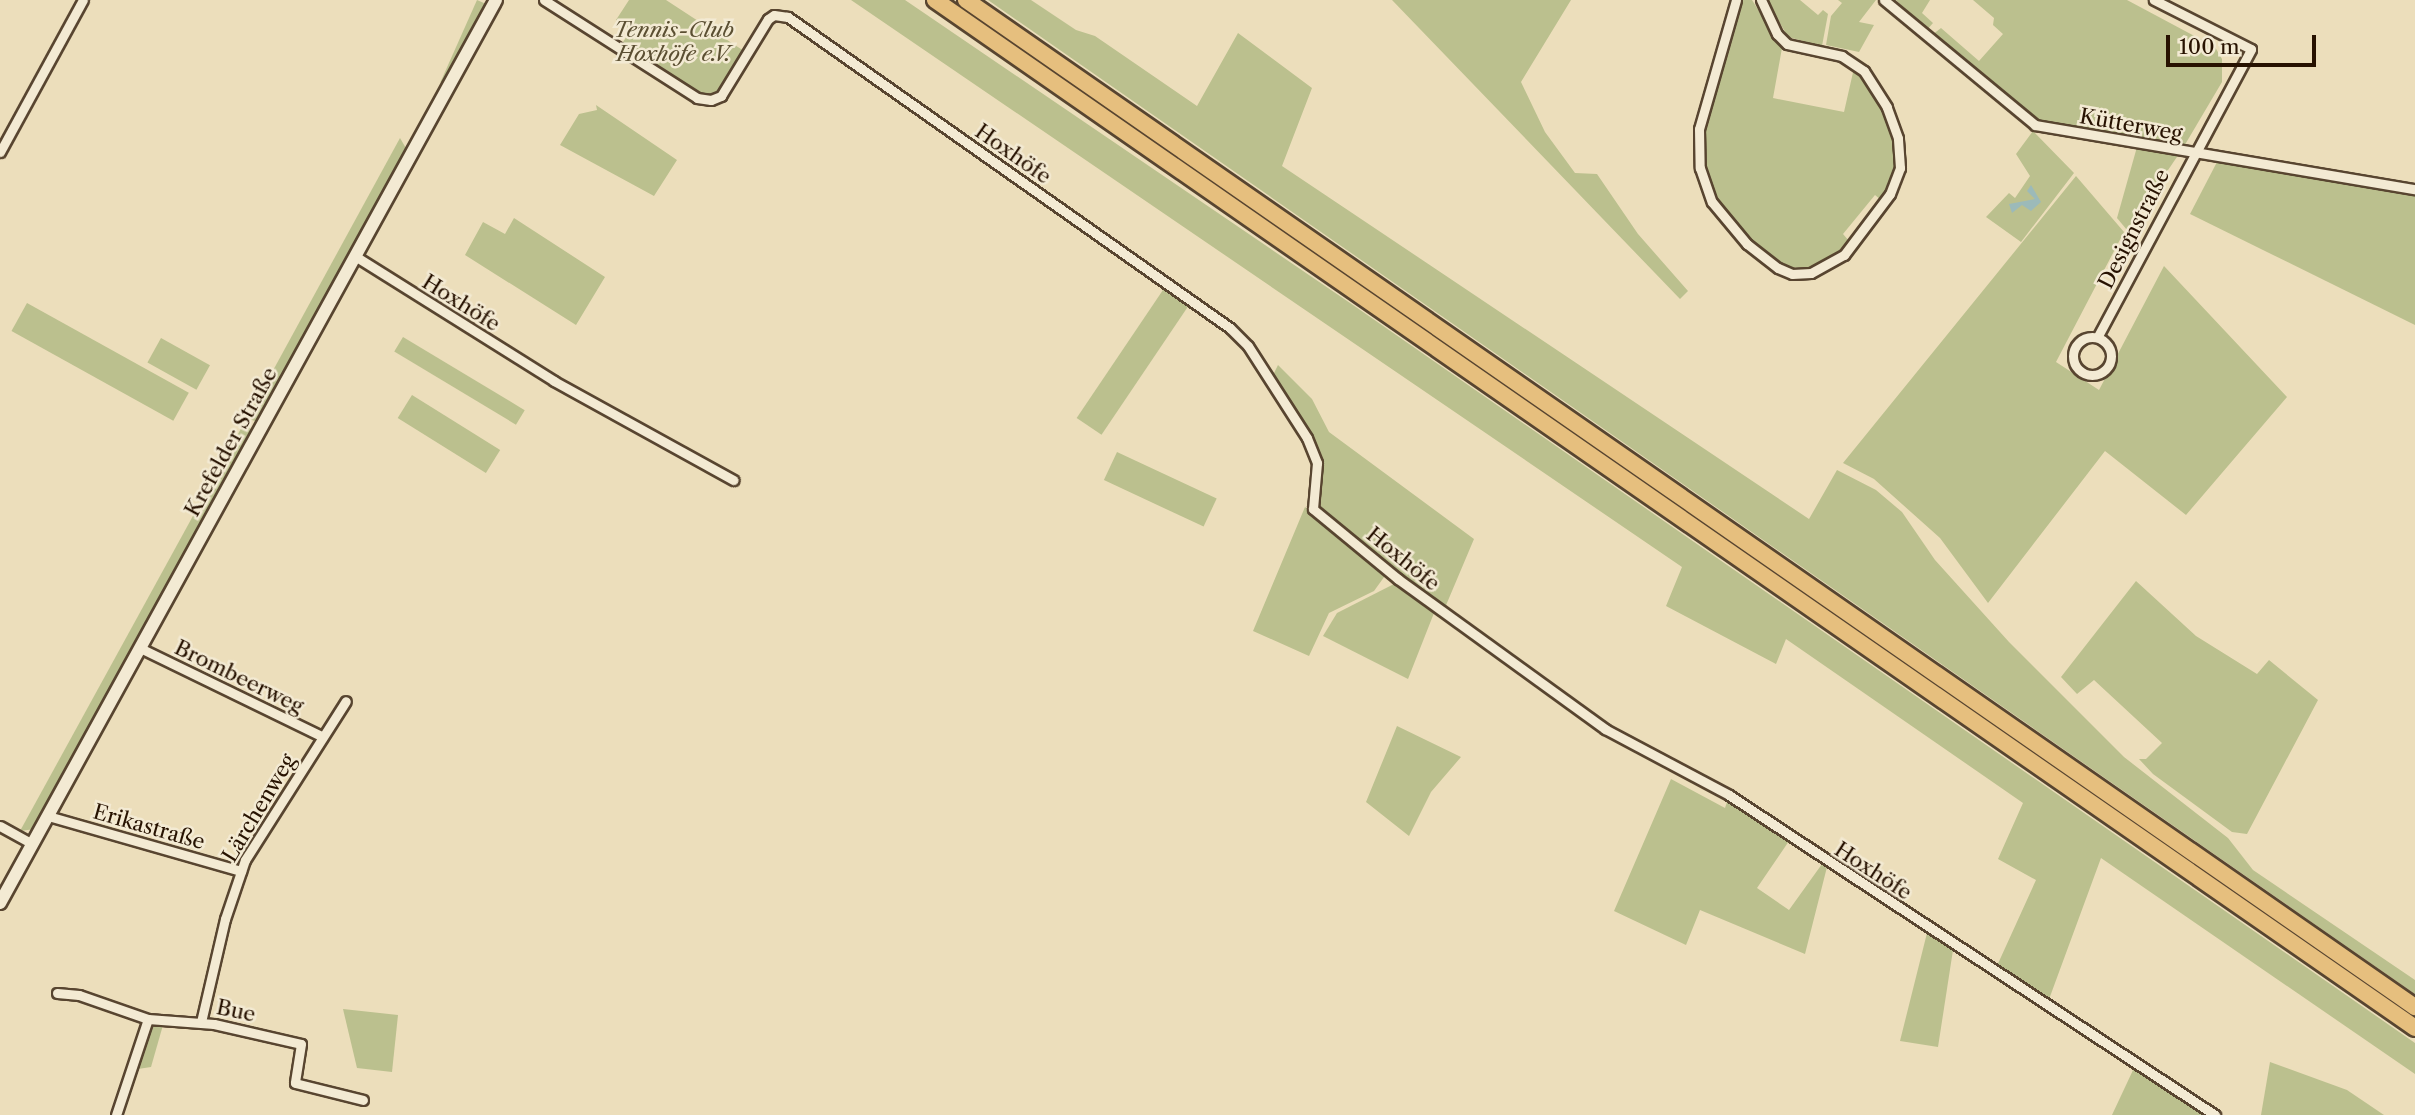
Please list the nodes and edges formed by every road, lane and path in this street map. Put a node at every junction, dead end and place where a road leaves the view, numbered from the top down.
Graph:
1 (83, 0) edge
2 (496, 0) edge
3 (544, 0) edge
4 (935, 0) edge
5 (966, 0) edge
6 (974, 0) edge
7 (1736, 0) edge
8 (1761, 0) edge
9 (1884, 0) edge
10 (2154, 0) edge
11 (994, 20) junction
12 (0, 152) edge
13 (2193, 154) junction
14 (2415, 189) edge
15 (355, 256) junction
16 (2098, 337) junction
17 (733, 480) dead end
18 (140, 648) junction
19 (346, 701) dead end
20 (323, 737) junction
21 (48, 816) junction
22 (0, 826) edge
23 (32, 844) junction
24 (241, 871) junction
25 (0, 903) edge
26 (57, 993) dead end
27 (2415, 1007) edge
28 (148, 1019) junction
29 (201, 1022) junction
30 (2415, 1028) edge
31 (363, 1100) dead end
32 (116, 1115) edge
33 (2215, 1115) edge

1 - 12 street
2 - 15 main road, Krefelder Straße
3 - 33 street, Hoxhöfe
4 - 30 highway
5 - 11 highway
6 - 11 highway
7 - 8 street
9 - 13 street, Kütterweg
10 - 13 street, Designstraße
11 - 27 highway
13 - 14 street, Kütterweg
13 - 16 street, Designstraße
15 - 17 street, Hoxhöfe
15 - 18 main road, Krefelder Straße
16 - 16 street, Designstraße
18 - 20 street, Brombeerweg
18 - 21 main road, Krefelder Straße
19 - 20 street, Lärchenweg
20 - 24 street, Lärchenweg
21 - 23 main road, Krefelder Straße
21 - 24 street, Erikastraße
22 - 23 street
23 - 25 main road, Krefelder Straße
24 - 29 street, Lärchenweg
26 - 28 street, Bue
28 - 29 street, Bue
28 - 32 street
29 - 31 street, Bue

